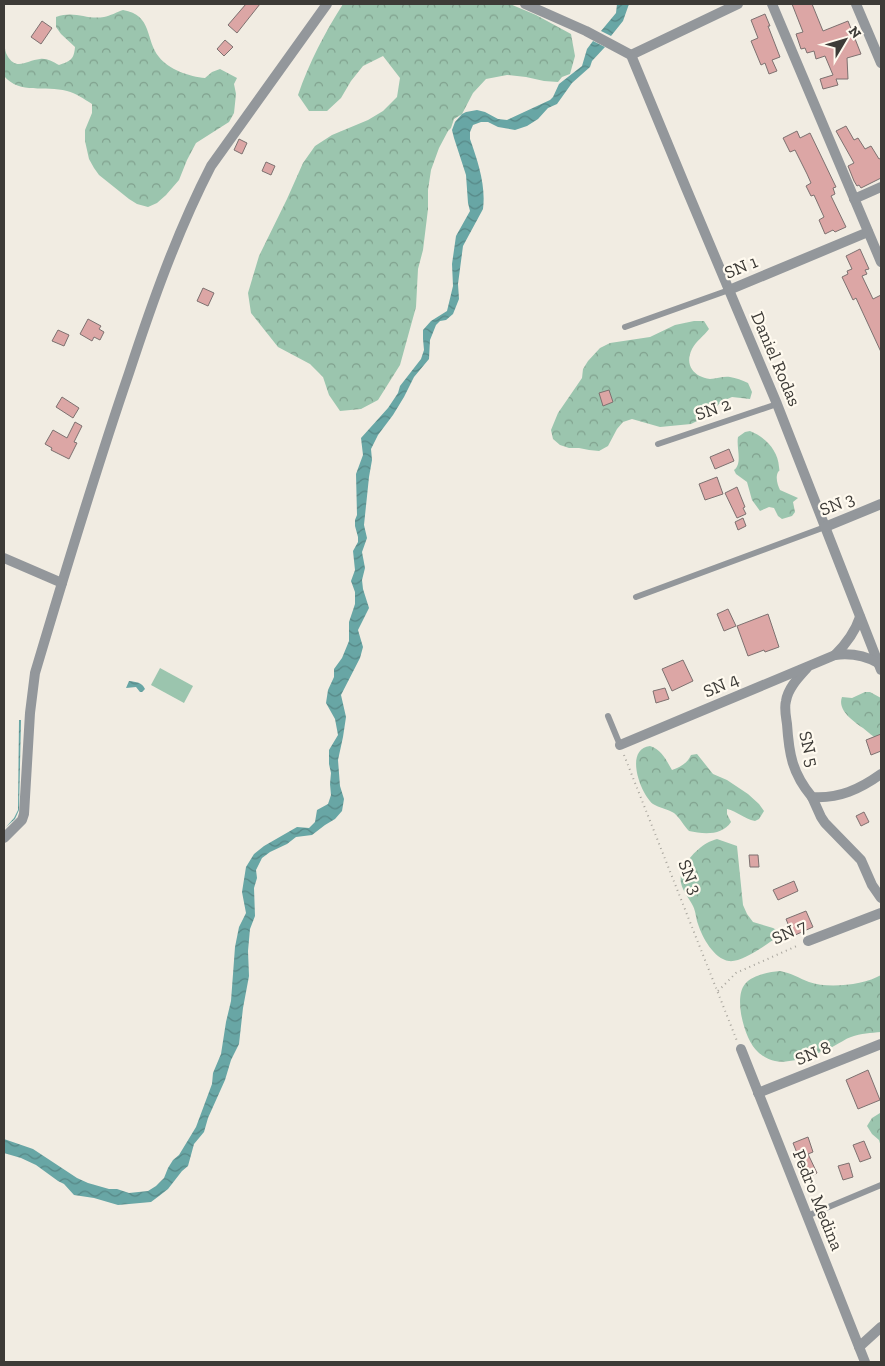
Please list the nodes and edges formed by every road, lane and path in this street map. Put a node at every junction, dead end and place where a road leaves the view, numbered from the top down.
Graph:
1 (327, 4) edge
2 (525, 4) edge
3 (738, 4) edge
4 (772, 4) edge
5 (856, 4) edge
6 (633, 59) junction
7 (881, 64) edge
8 (881, 187) edge
9 (854, 198) junction
10 (868, 232) junction
11 (881, 262) edge
12 (729, 290) junction
13 (626, 327) dead end
14 (777, 404) junction
15 (658, 444) dead end
16 (881, 504) edge
17 (825, 527) junction
18 (4, 558) edge
19 (62, 582) junction
20 (636, 597) dead end
21 (860, 617) junction
22 (835, 656) junction
23 (880, 666) edge
24 (807, 667) junction
25 (608, 716) dead end
26 (620, 745) junction
27 (881, 774) edge
28 (812, 797) junction
29 (4, 838) edge
30 (881, 898) edge
31 (881, 912) edge
32 (808, 940) joint
33 (717, 991) junction
34 (881, 1044) edge
35 (741, 1049) joint
36 (758, 1093) junction
37 (881, 1185) edge
38 (807, 1216) junction
39 (881, 1327) edge
40 (859, 1347) junction
41 (865, 1362) edge

1 - 19 street
2 - 6 street
3 - 6 street
4 - 9 street
5 - 7 street
6 - 12 street, Daniel Rodas
8 - 9 street
9 - 10 street
10 - 11 street
10 - 12 street, SN 1
12 - 13 lane, SN 1
12 - 14 street, Daniel Rodas
14 - 15 lane, SN 2
14 - 17 street, Daniel Rodas
16 - 17 street, SN 3
17 - 20 lane, SN 3
17 - 21 street, Daniel Rodas
18 - 19 street
19 - 29 street
21 - 22 street, SN 4
21 - 23 street, Daniel Rodas
22 - 23 street, SN 4
22 - 24 street, SN 4
24 - 26 street, SN 4
24 - 28 street, SN 5
25 - 26 lane
26 - 33 path, SN 3
27 - 28 street
28 - 30 street, SN 5
31 - 32 street, SN 7
32 - 33 path, SN 7
33 - 35 path, SN 3
34 - 36 street, SN 8
35 - 36 street, Pedro Medina
36 - 38 street, Pedro Medina
37 - 38 lane
38 - 40 street, Pedro Medina
39 - 40 street
40 - 41 street, Pedro Medina

